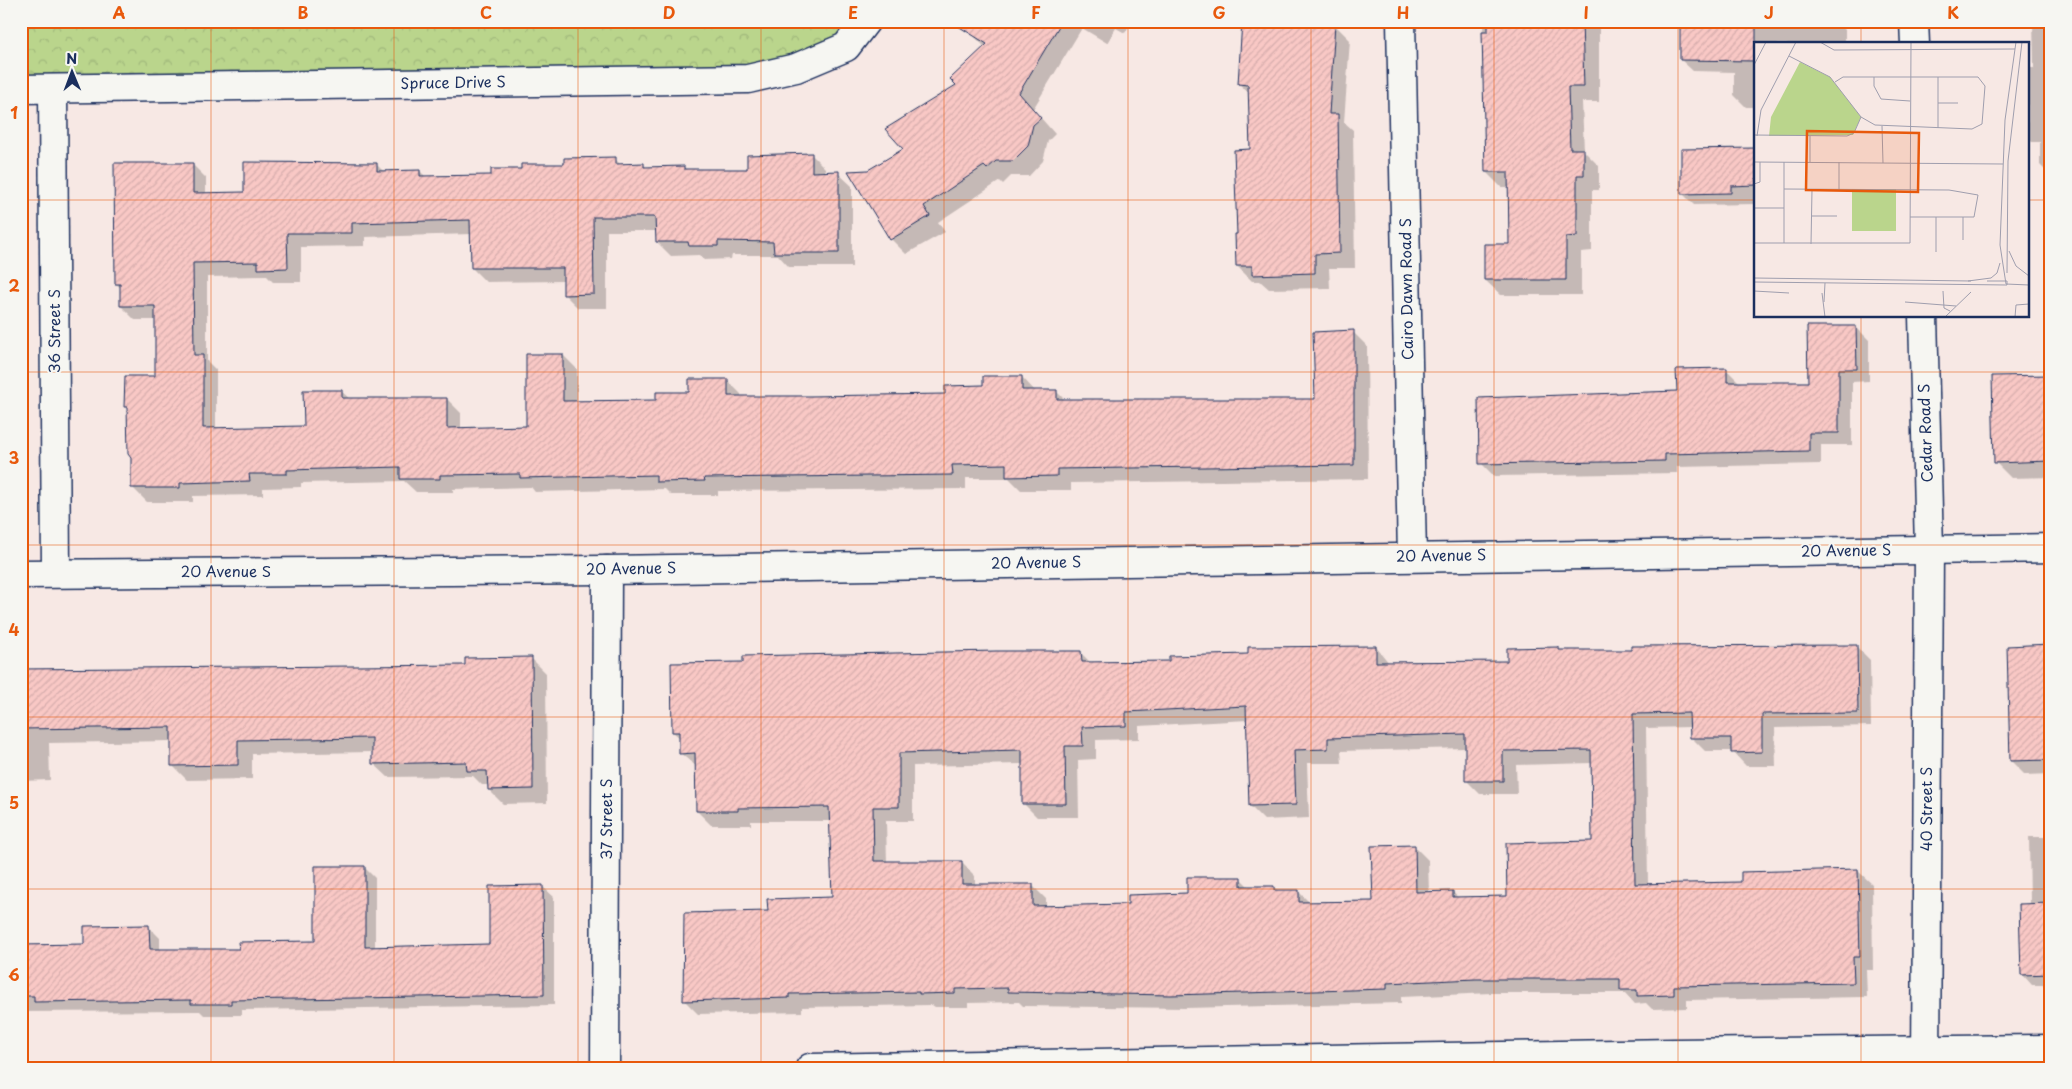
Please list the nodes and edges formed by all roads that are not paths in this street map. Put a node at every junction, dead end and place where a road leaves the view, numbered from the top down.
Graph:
1 (866, 21) edge
2 (1401, 21) edge
3 (1914, 21) edge
4 (1915, 42) edge
5 (21, 89) edge
6 (53, 89) junction
7 (1923, 318) edge
8 (2051, 548) edge
9 (1929, 549) junction
10 (1412, 557) junction
11 (607, 570) junction
12 (56, 572) junction
13 (21, 574) edge
14 (2051, 1049) edge
15 (1925, 1059) edge
16 (605, 1068) edge
17 (810, 1068) edge

1 - 6 street, Spruce Drive S
2 - 10 street, Cairo Dawn Road S
3 - 4 street
5 - 6 street, Spruce Drive S
6 - 12 street, 36 Street S
7 - 9 street, Cedar Road S
8 - 9 street, 20 Avenue S
9 - 10 street, 20 Avenue S
9 - 15 street, 40 Street S
10 - 11 street, 20 Avenue S
11 - 12 street, 20 Avenue S
11 - 16 street, 37 Street S
12 - 13 street, 20 Avenue S
14 - 15 street
15 - 17 street

